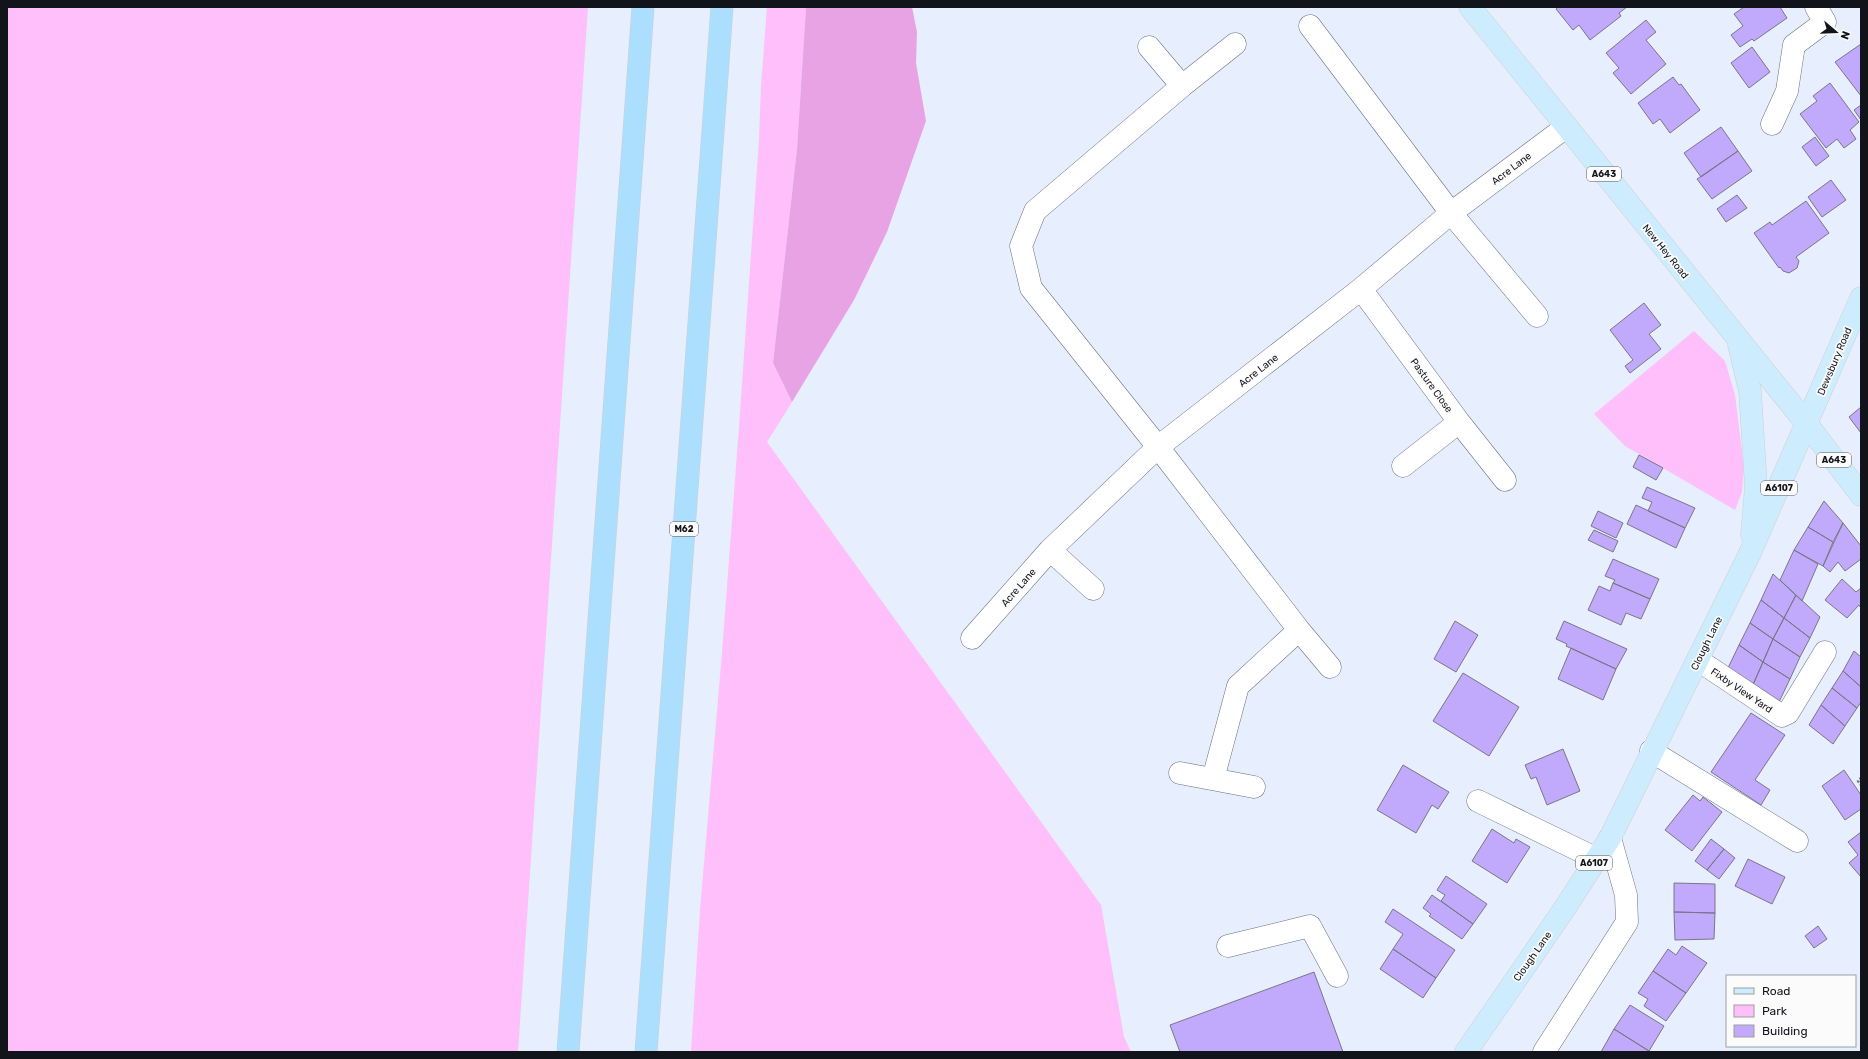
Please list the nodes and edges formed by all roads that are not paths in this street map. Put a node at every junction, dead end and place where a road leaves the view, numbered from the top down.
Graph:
1 (643, 7) edge
2 (722, 7) edge
3 (1470, 7) edge
4 (1816, 7) edge
5 (1310, 26) dead end
6 (1235, 44) dead end
7 (1149, 47) dead end
8 (1182, 86) junction
9 (1772, 124) dead end
10 (1566, 127) junction
11 (1451, 213) junction
12 (1361, 289) junction
13 (1861, 298) edge
14 (1536, 316) dead end
15 (1739, 342) junction
16 (1459, 422) junction
17 (1807, 424) junction
18 (1158, 448) junction
19 (1403, 466) dead end
20 (1505, 480) dead end
21 (1861, 495) edge
22 (1050, 550) junction
23 (1750, 553) junction
24 (1093, 589) dead end
25 (1299, 630) junction
26 (972, 638) dead end
27 (1825, 652) dead end
28 (1698, 660) junction
29 (1330, 667) dead end
30 (1651, 751) junction
31 (1180, 773) dead end
32 (1213, 779) junction
33 (1254, 787) dead end
34 (1478, 801) dead end
35 (1610, 838) junction
36 (1797, 841) dead end
37 (1597, 859) junction
38 (1228, 946) dead end
39 (1337, 976) dead end
40 (568, 1052) edge
41 (646, 1052) edge
42 (1466, 1052) edge
43 (1544, 1052) edge

1 - 40 highway
2 - 41 highway, M62
3 - 10 main road, New Hey Road / A643
4 - 9 street
5 - 11 street
6 - 8 street
7 - 8 street
8 - 18 street
10 - 11 street, Acre Lane
10 - 15 main road, New Hey Road / A643
11 - 12 street, Acre Lane
11 - 14 street
12 - 16 street, Pasture Close
12 - 18 street, Acre Lane
13 - 17 main road, Dewsbury Road
15 - 17 main road, New Hey Road / A643
15 - 23 main road
16 - 19 street
16 - 20 street, Pasture Close
17 - 21 main road, New Hey Road / A643
17 - 23 main road, Clough Lane / A6107
18 - 22 street, Acre Lane
18 - 25 street
22 - 24 street
22 - 26 street, Acre Lane
23 - 28 main road, Clough Lane / A6107
25 - 29 street
25 - 32 street
27 - 28 street, Fixby View Yard
28 - 30 main road, Clough Lane / A6107
30 - 35 main road, Clough Lane / A6107
30 - 36 street
31 - 32 street
32 - 33 street
34 - 37 street
35 - 37 main road, Clough Lane / A6107
35 - 43 street
37 - 42 main road, Clough Lane / A6107
38 - 39 street

